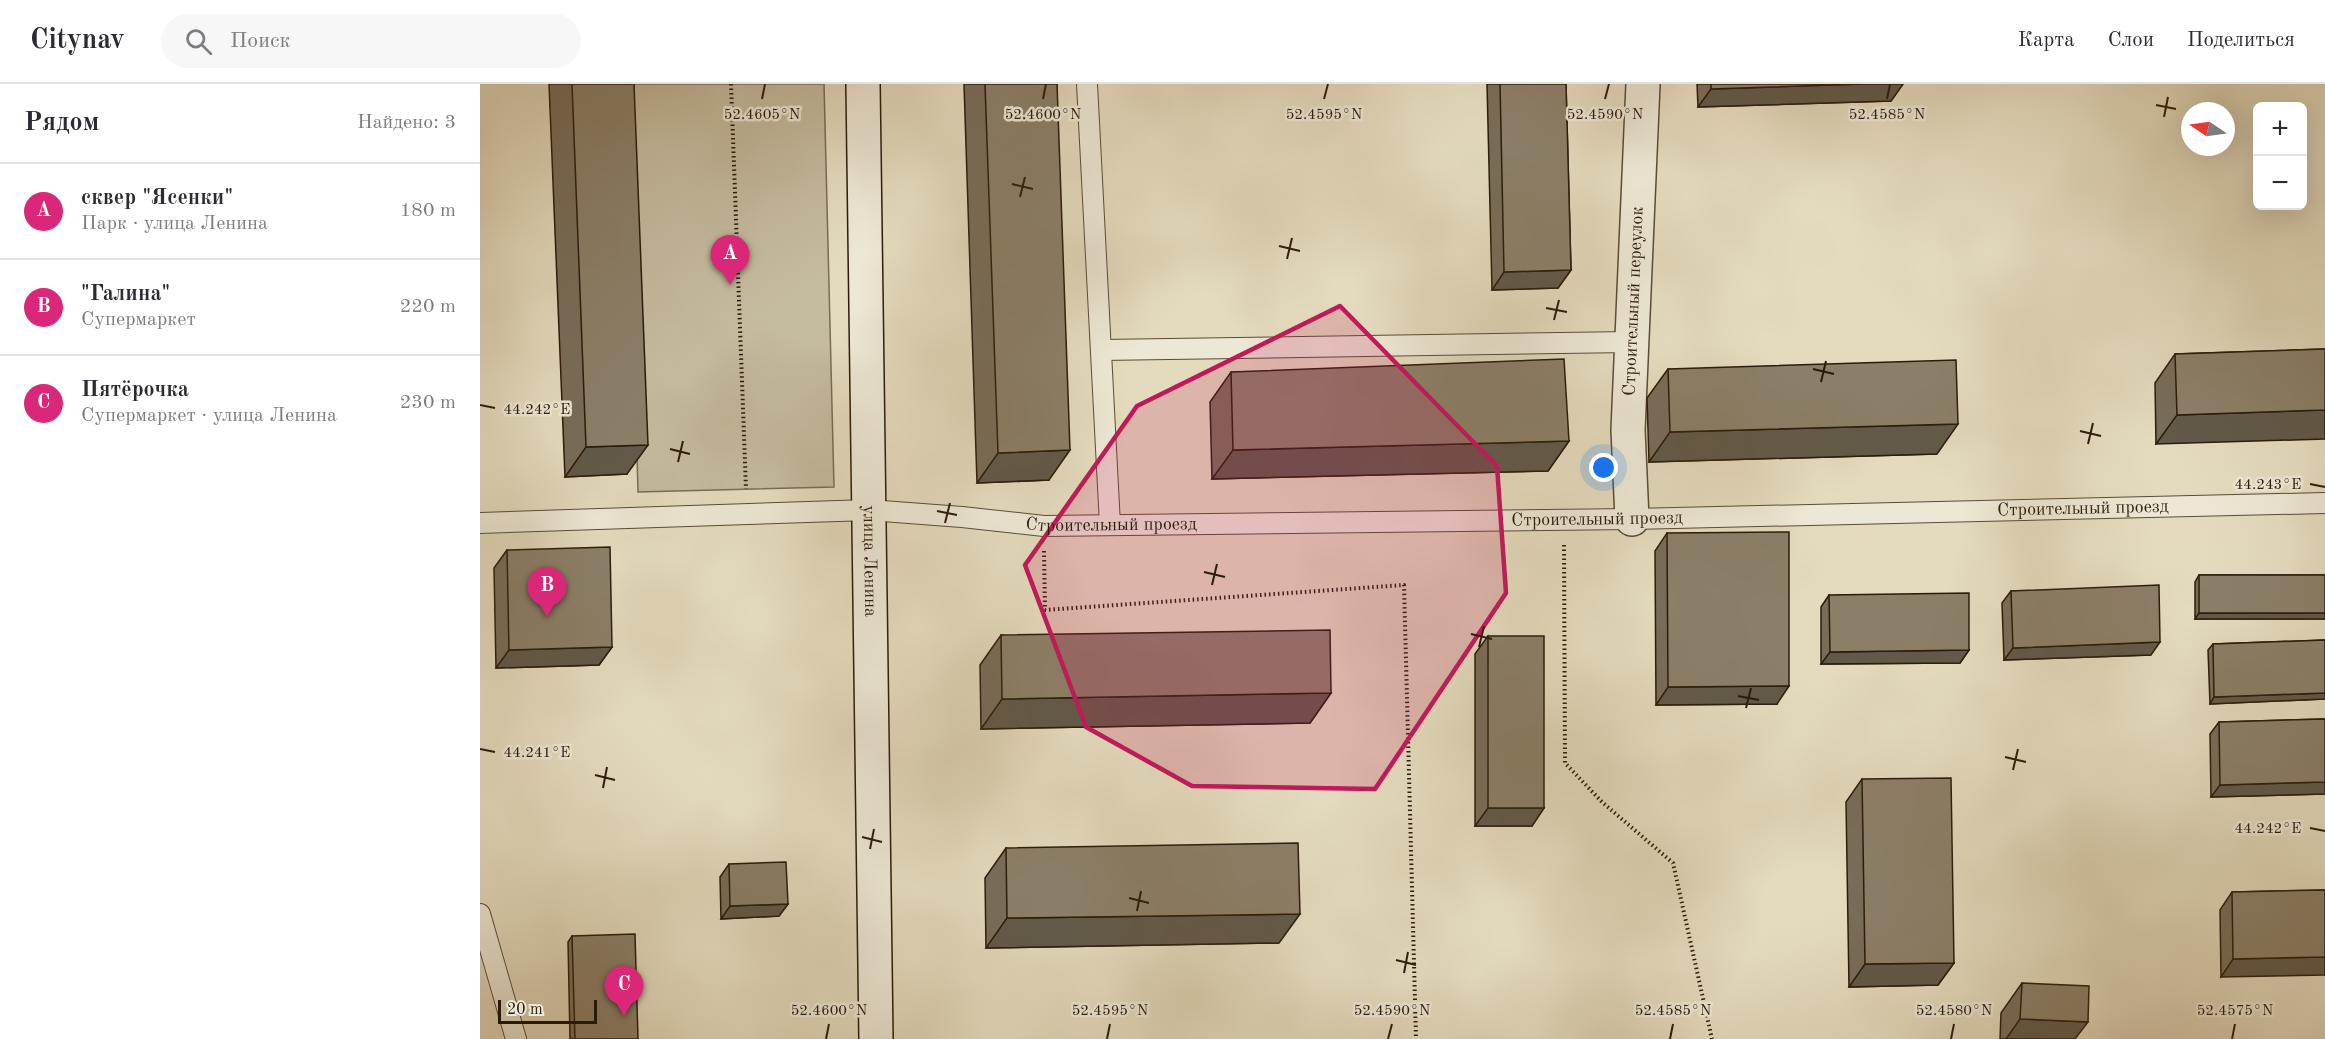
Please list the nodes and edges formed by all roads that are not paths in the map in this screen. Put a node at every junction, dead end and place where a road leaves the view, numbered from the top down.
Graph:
1 (863, 84) edge
2 (1087, 84) edge
3 (1642, 84) edge
4 (1631, 342) junction
5 (1101, 350) junction
6 (2325, 503) edge
7 (869, 510) junction
8 (1632, 519) junction
9 (480, 523) edge
10 (1110, 525) junction
11 (480, 914) edge
12 (516, 1039) edge
13 (876, 1039) edge

1 - 7 main road, улица Ленина
2 - 5 lane
3 - 4 main road, Строительный переулок
4 - 5 lane
4 - 8 main road, Строительный переулок
5 - 10 lane
6 - 8 lane, Строительный проезд
7 - 9 lane, Строительный проезд
7 - 10 lane, Строительный проезд
7 - 13 main road, улица Ленина
8 - 10 lane, Строительный проезд
11 - 12 lane

